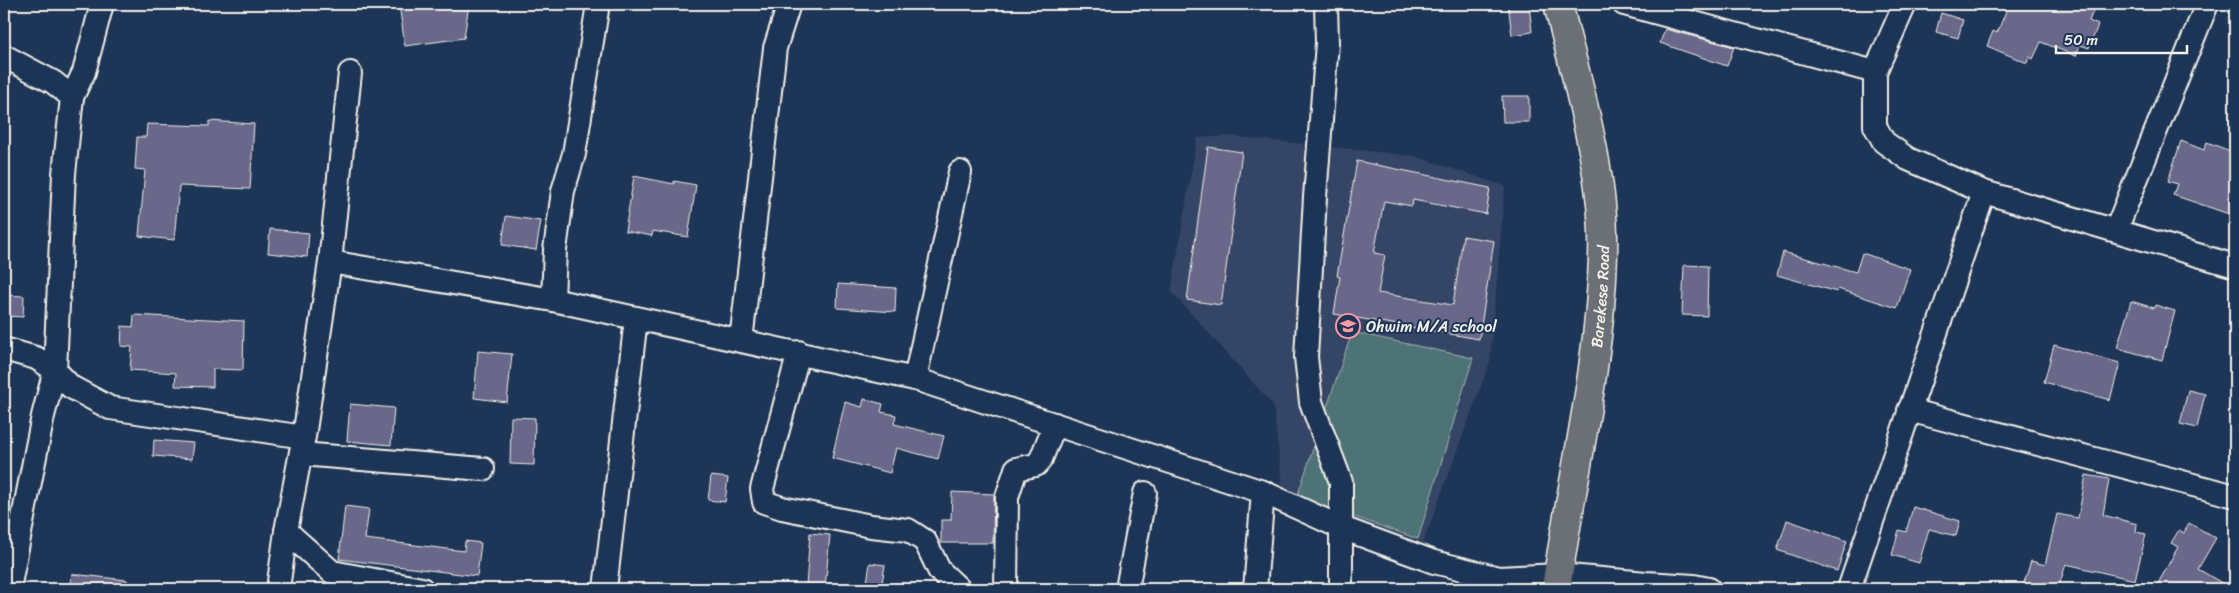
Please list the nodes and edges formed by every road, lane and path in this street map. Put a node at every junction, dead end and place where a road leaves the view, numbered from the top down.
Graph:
1 (102, 4) edge
2 (598, 4) edge
3 (789, 4) edge
4 (1326, 4) edge
5 (1558, 4) edge
6 (1624, 4) edge
7 (1905, 4) edge
8 (2207, 4) edge
9 (4, 56) edge
10 (1874, 72) junction
11 (350, 73) dead end
12 (72, 96) junction
13 (960, 172) dead end
14 (1984, 192) junction
15 (2116, 230) junction
16 (330, 262) junction
17 (2235, 266) edge
18 (554, 300) junction
19 (636, 318) junction
20 (741, 341) junction
21 (4, 349) edge
22 (799, 352) junction
23 (55, 370) junction
24 (915, 379) junction
25 (1909, 410) junction
26 (1055, 424) junction
27 (302, 446) junction
28 (483, 469) dead end
29 (1263, 492) junction
30 (1145, 494) dead end
31 (2235, 496) edge
32 (1342, 528) junction
33 (286, 531) junction
34 (1557, 582) edge
35 (9, 589) edge
36 (278, 589) edge
37 (422, 589) edge
38 (605, 589) edge
39 (959, 589) edge
40 (1006, 589) edge
41 (1127, 589) edge
42 (1255, 589) edge
43 (1341, 589) edge
44 (1710, 589) edge
45 (1849, 589) edge

1 - 12 street
2 - 18 street
3 - 20 street
4 - 32 street
5 - 34 main road, Barekese Road
6 - 10 street
7 - 10 street
8 - 15 street
9 - 12 street
10 - 14 street
11 - 16 street
12 - 23 street
13 - 24 street
14 - 15 street
14 - 25 street
15 - 17 street
16 - 18 street
16 - 27 street
18 - 19 street
19 - 20 street
19 - 38 street
20 - 22 street
21 - 23 street
22 - 24 street
22 - 39 street
23 - 27 street
23 - 35 street
24 - 26 street
25 - 31 street
25 - 45 street
26 - 29 street
26 - 40 street
27 - 28 street
27 - 33 street
29 - 32 street
29 - 42 street
30 - 41 street
32 - 34 street
32 - 43 street
33 - 36 street
33 - 37 street
34 - 44 street

